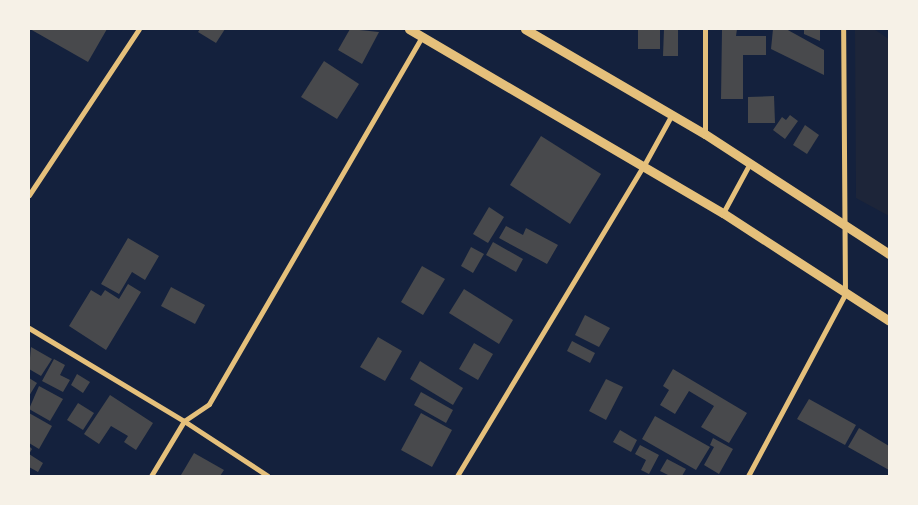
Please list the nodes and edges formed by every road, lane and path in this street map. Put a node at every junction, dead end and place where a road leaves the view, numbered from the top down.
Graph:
1 (140, 29) edge
2 (409, 29) edge
3 (525, 29) edge
4 (705, 29) edge
5 (843, 29) edge
6 (422, 36) junction
7 (671, 116) junction
8 (705, 134) junction
9 (749, 165) junction
10 (643, 167) junction
11 (29, 194) edge
12 (723, 213) junction
13 (845, 227) junction
14 (889, 254) edge
15 (845, 294) junction
16 (889, 321) edge
17 (29, 328) edge
18 (184, 421) junction
19 (151, 476) edge
20 (268, 476) edge
21 (457, 476) edge
22 (748, 476) edge

1 - 11 street
2 - 6 street
3 - 7 street
4 - 8 street
5 - 13 street
6 - 10 street
6 - 18 street
7 - 8 street
7 - 10 street
8 - 9 street
9 - 12 street
9 - 13 street
10 - 12 street
10 - 21 street
12 - 15 street
13 - 14 street
13 - 15 street
15 - 16 street
15 - 22 street
17 - 18 street
18 - 19 street
18 - 20 street

